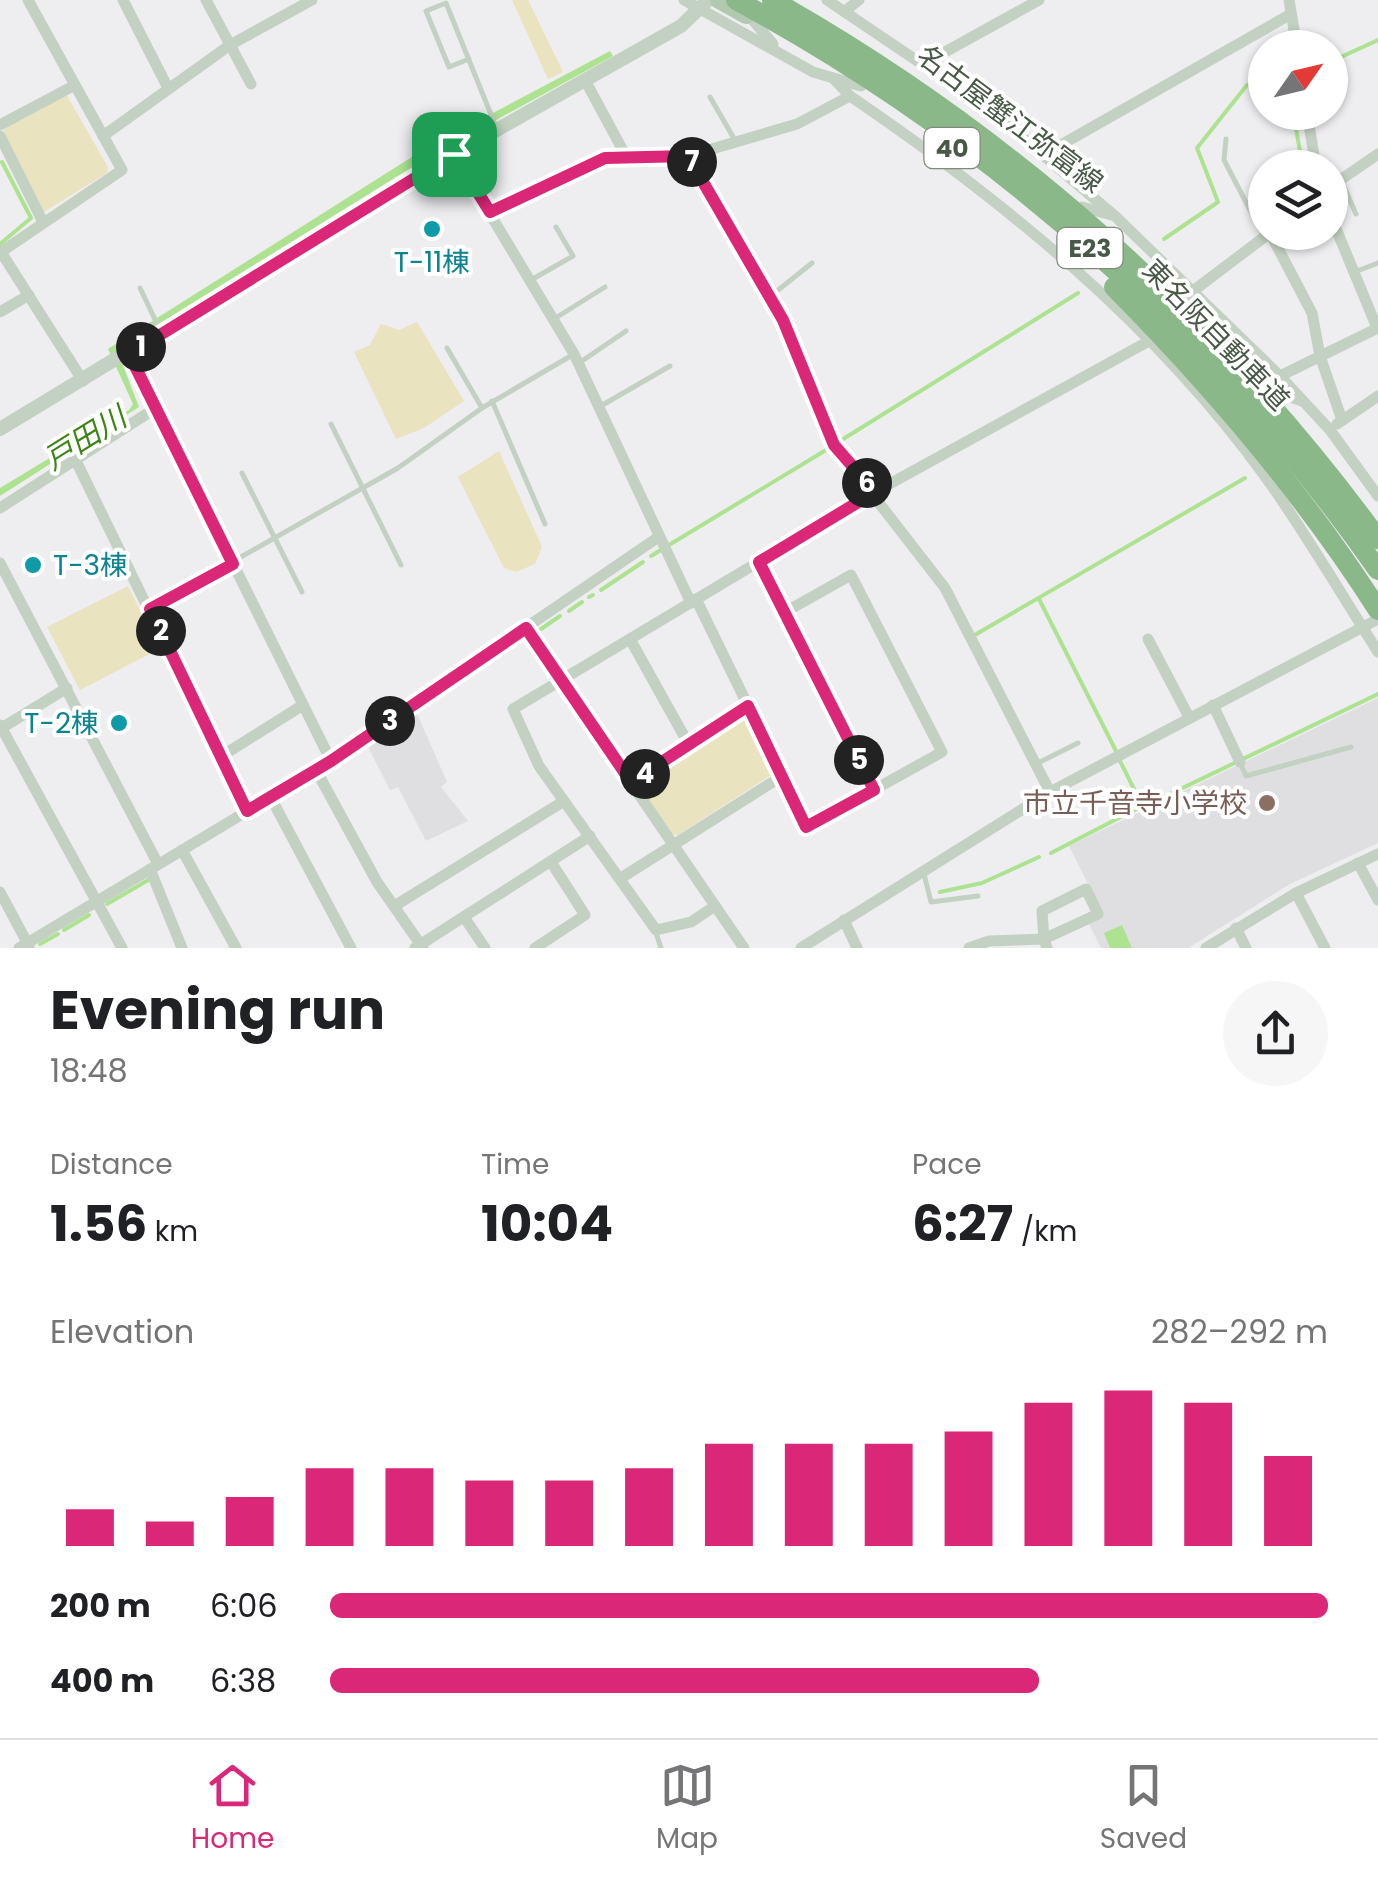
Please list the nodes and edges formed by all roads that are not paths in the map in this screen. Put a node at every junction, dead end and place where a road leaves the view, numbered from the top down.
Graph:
1 (28, 0) edge
2 (124, 0) edge
3 (206, 0) edge
4 (312, 0) edge
5 (684, 0) edge
6 (719, 0) edge
7 (736, 0) edge
8 (772, 0) edge
9 (788, 0) edge
10 (800, 0) edge
11 (826, 0) edge
12 (859, 0) edge
13 (1039, 0) edge
14 (704, 4) edge
15 (1290, 7) edge
16 (845, 11) junction
17 (751, 18) junction
18 (230, 45) junction
19 (784, 54) junction
20 (469, 59) junction
21 (924, 63) junction
22 (585, 80) junction
23 (76, 84) junction
24 (251, 84) dead end
25 (168, 88) junction
26 (856, 91) junction
27 (710, 97) dead end
28 (0, 125) edge
29 (496, 126) junction
30 (0, 136) edge
31 (103, 136) junction
32 (1226, 138) dead end
33 (736, 144) junction
34 (968, 150) junction
35 (4, 154) edge
36 (454, 154) junction
37 (1046, 154) junction
38 (1378, 154) edge
39 (688, 156) junction
40 (628, 158) junction
41 (1348, 175) edge
42 (1248, 199) edge
43 (1348, 202) edge
44 (1082, 207) junction
45 (490, 212) junction
46 (1356, 214) dead end
47 (1116, 216) junction
48 (43, 222) junction
49 (556, 227) dead end
50 (1129, 229) junction
51 (1248, 250) edge
52 (1278, 250) edge
53 (1345, 250) edge
54 (1143, 261) junction
55 (1378, 262) edge
56 (812, 263) dead end
57 (1354, 272) junction
58 (531, 280) junction
59 (604, 286) dead end
60 (140, 288) dead end
61 (29, 295) junction
62 (1188, 295) junction
63 (770, 297) junction
64 (0, 312) edge
65 (554, 319) junction
66 (1378, 328) edge
67 (160, 330) junction
68 (626, 331) dead end
69 (1155, 334) junction
70 (447, 348) dead end
71 (1320, 356) junction
72 (577, 358) junction
73 (122, 359) junction
74 (670, 366) dead end
75 (83, 381) junction
76 (1274, 382) junction
77 (1378, 396) edge
78 (492, 402) junction
79 (600, 407) junction
80 (156, 408) junction
81 (482, 408) junction
82 (1342, 420) junction
83 (331, 424) dead end
84 (0, 429) edge
85 (1330, 430) junction
86 (1318, 460) junction
87 (76, 461) junction
88 (242, 474) dead end
89 (1292, 474) junction
90 (363, 489) junction
91 (875, 492) junction
92 (1377, 494) edge
93 (0, 508) edge
94 (1319, 520) junction
95 (545, 524) dead end
96 (1378, 530) edge
97 (656, 538) junction
98 (1378, 539) edge
99 (275, 540) junction
100 (1307, 540) junction
101 (0, 562) edge
102 (759, 562) junction
103 (233, 564) junction
104 (402, 565) dead end
105 (1378, 570) edge
106 (302, 592) dead end
107 (1378, 594) edge
108 (693, 601) junction
109 (150, 609) junction
110 (1378, 610) edge
111 (785, 612) junction
112 (1378, 619) edge
113 (526, 628) junction
114 (1369, 628) edge
115 (1148, 639) dead end
116 (630, 640) junction
117 (1378, 652) edge
118 (561, 681) junction
119 (67, 688) junction
120 (1213, 704) junction
121 (303, 705) junction
122 (748, 706) junction
123 (1190, 717) junction
124 (1, 728) edge
125 (1078, 742) dead end
126 (689, 745) junction
127 (1351, 747) dead end
128 (220, 757) junction
129 (331, 761) junction
130 (1239, 761) joint
131 (1035, 765) junction
132 (316, 770) junction
133 (782, 776) junction
134 (631, 782) junction
135 (874, 790) junction
136 (1050, 792) junction
137 (271, 798) junction
138 (564, 801) junction
139 (247, 811) junction
140 (590, 836) junction
141 (674, 845) junction
142 (182, 850) junction
143 (1378, 854) edge
144 (551, 862) junction
145 (1358, 863) junction
146 (154, 866) junction
147 (924, 871) junction
148 (621, 878) junction
149 (0, 892) edge
150 (1296, 894) junction
151 (978, 896) dead end
152 (1378, 900) edge
153 (94, 903) junction
154 (396, 905) junction
155 (715, 906) junction
156 (464, 917) junction
157 (844, 920) junction
158 (1236, 928) junction
159 (656, 930) junction
160 (1045, 944) edge
161 (25, 946) edge
162 (420, 947) edge
163 (122, 948) edge
164 (182, 948) edge
165 (236, 948) edge
166 (351, 948) edge
167 (485, 948) edge
168 (535, 948) edge
169 (662, 948) edge
170 (744, 948) edge
171 (801, 948) edge
172 (856, 948) edge
173 (969, 948) edge
174 (1206, 948) edge
175 (1246, 948) edge
176 (1325, 948) edge

1 - 23 street
2 - 25 street
3 - 18 street
4 - 18 street
5 - 14 street
6 - 17 main road, 名古屋蟹江弥富線 / 40
7 - 34 highway, 東名阪自動車道 / E23
8 - 86 highway, 東名阪自動車道 / E23
9 - 44 main road, 名古屋蟹江弥富線 / 40
10 - 44 highway
11 - 16 street
12 - 16 street
13 - 21 street
14 - 19 street
14 - 22 street
15 - 37 street
16 - 21 street
17 - 19 street
17 - 26 main road, 名古屋蟹江弥富線 / 40
18 - 24 street
18 - 25 street
19 - 26 street
20 - 20 lane
20 - 29 lane
21 - 37 street
22 - 29 street
22 - 40 street
23 - 28 street
23 - 31 street
25 - 31 street
26 - 33 street
26 - 69 main road, 名古屋蟹江弥富線 / 40
27 - 33 lane
29 - 36 street
30 - 35 street
31 - 48 street
32 - 42 lane
33 - 39 street
34 - 94 highway
34 - 105 highway, 東名阪自動車道 / E23
35 - 48 street
36 - 45 street
36 - 67 street
37 - 47 street
38 - 41 street
39 - 40 street
39 - 63 street
40 - 45 street
43 - 46 lane
44 - 47 street
44 - 54 main road, 名古屋蟹江弥富線 / 40
45 - 58 street
47 - 50 street
48 - 61 street
49 - 58 lane
50 - 54 street
50 - 62 street
51 - 62 street
52 - 71 street
53 - 57 street
54 - 62 main road, 名古屋蟹江弥富線 / 40
55 - 57 lane
56 - 63 lane
57 - 66 street
58 - 65 street
59 - 65 lane
60 - 67 lane
61 - 64 street
61 - 75 street
62 - 69 street
62 - 76 main road, 名古屋蟹江弥富線 / 40
63 - 91 street
65 - 72 street
66 - 71 street
67 - 73 street
68 - 72 lane
69 - 89 main road, 名古屋蟹江弥富線 / 40
69 - 91 street
69 - 100 street
70 - 81 lane
71 - 76 street
71 - 82 street
72 - 78 lane
72 - 79 street
73 - 75 street
73 - 80 street
74 - 79 lane
75 - 84 street
76 - 85 street
76 - 96 main road, 名古屋蟹江弥富線 / 40
77 - 82 street
78 - 81 lane
78 - 95 lane
79 - 97 street
80 - 87 street
80 - 103 street
81 - 90 lane
82 - 85 street
83 - 90 lane
85 - 92 street
86 - 96 highway
86 - 98 highway, 東名阪自動車道 / E23
87 - 93 street
87 - 109 street
88 - 99 lane
89 - 100 street
89 - 107 main road, 名古屋蟹江弥富線 / 40
90 - 99 lane
90 - 104 lane
91 - 102 street
91 - 131 street
94 - 110 highway
94 - 114 highway
97 - 108 street
97 - 113 street
99 - 103 lane
99 - 106 lane
100 - 114 street
101 - 119 street
102 - 108 street
102 - 111 street
103 - 109 lane
103 - 121 street
108 - 116 street
108 - 122 street
109 - 128 street
111 - 135 street
111 - 135 street
112 - 114 street
113 - 118 street
113 - 129 street
114 - 117 street
114 - 120 street
115 - 123 street
116 - 118 street
116 - 126 street
118 - 134 street
118 - 138 street
119 - 124 street
119 - 146 street
120 - 123 street
120 - 130 street
121 - 128 street
121 - 129 street
122 - 126 street
122 - 133 street
123 - 136 street
124 - 153 street
125 - 131 lane
126 - 134 street
127 - 130 lane
128 - 139 street
129 - 132 street
131 - 136 street
132 - 137 street
132 - 154 street
133 - 135 street
133 - 141 street
134 - 141 street
136 - 147 street
137 - 139 street
137 - 166 street
138 - 140 street
138 - 154 street
139 - 142 street
140 - 144 street
140 - 148 street
141 - 148 street
141 - 155 street
142 - 146 street
142 - 165 street
143 - 145 street
144 - 156 street
144 - 168 street
145 - 150 street
145 - 152 street
146 - 153 street
146 - 164 street
147 - 151 lane
147 - 157 street
148 - 159 street
149 - 161 street
150 - 158 street
150 - 176 street
153 - 161 street
153 - 163 street
154 - 162 street
155 - 159 street
155 - 170 street
156 - 162 street
156 - 167 street
157 - 171 street
157 - 172 street
158 - 174 street
158 - 175 street
159 - 169 lane
160 - 160 street
160 - 173 street

